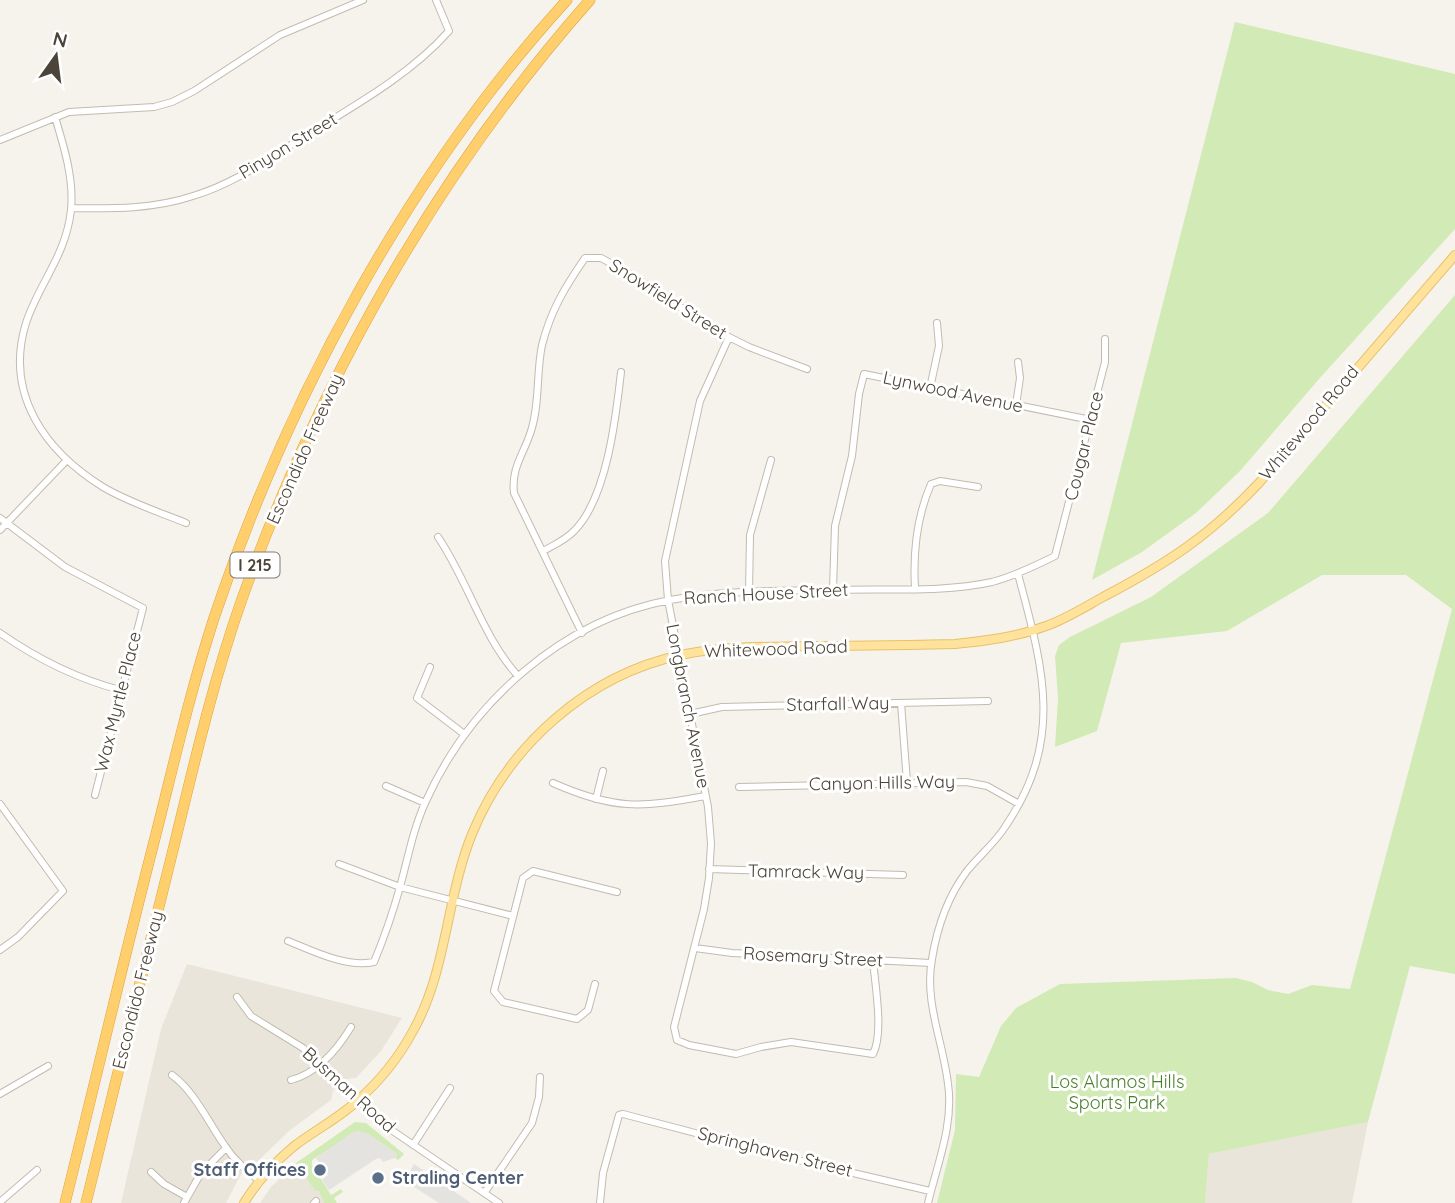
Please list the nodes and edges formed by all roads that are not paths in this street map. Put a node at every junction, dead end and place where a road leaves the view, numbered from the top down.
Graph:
1 (363, 0) edge
2 (436, 0) edge
3 (567, 0) edge
4 (590, 0) edge
5 (55, 117) junction
6 (0, 140) edge
7 (71, 208) junction
8 (1455, 255) edge
9 (937, 323) dead end
10 (729, 337) junction
11 (1105, 339) dead end
12 (1018, 362) dead end
13 (807, 369) dead end
14 (621, 372) dead end
15 (930, 388) junction
16 (1016, 405) junction
17 (1091, 420) junction
18 (67, 460) junction
19 (771, 460) dead end
20 (978, 487) dead end
21 (0, 518) edge
22 (186, 523) dead end
23 (6, 524) junction
24 (0, 530) edge
25 (438, 537) dead end
26 (543, 551) junction
27 (1058, 552) joint
28 (1018, 574) junction
29 (915, 588) junction
30 (833, 590) junction
31 (749, 592) junction
32 (668, 600) junction
33 (1032, 630) junction
34 (0, 633) edge
35 (582, 633) junction
36 (678, 656) junction
37 (430, 667) dead end
38 (518, 676) junction
39 (120, 691) junction
40 (988, 701) dead end
41 (901, 703) junction
42 (690, 714) junction
43 (464, 734) junction
44 (603, 771) dead end
45 (907, 782) junction
46 (553, 783) dead end
47 (386, 786) dead end
48 (740, 787) dead end
49 (95, 795) dead end
50 (705, 796) junction
51 (596, 799) junction
52 (425, 803) junction
53 (0, 804) edge
54 (1019, 804) junction
55 (339, 864) dead end
56 (709, 869) junction
57 (903, 875) dead end
58 (400, 887) junction
59 (617, 892) dead end
60 (454, 901) junction
61 (513, 916) junction
62 (288, 941) dead end
63 (695, 948) junction
64 (0, 950) edge
65 (873, 960) junction
66 (931, 963) junction
67 (595, 984) dead end
68 (237, 997) dead end
69 (351, 1027) dead end
70 (320, 1065) junction
71 (48, 1066) dead end
72 (172, 1075) dead end
73 (540, 1077) dead end
74 (291, 1080) dead end
75 (450, 1088) dead end
76 (0, 1094) edge
77 (357, 1102) junction
78 (413, 1145) junction
79 (226, 1147) junction
80 (37, 1170) dead end
81 (151, 1172) dead end
82 (260, 1181) junction
83 (930, 1191) junction
84 (485, 1192) junction
85 (186, 1200) edge
86 (0, 1202) edge
87 (65, 1203) edge
88 (86, 1203) edge
89 (244, 1203) edge
90 (499, 1203) edge
91 (600, 1203) edge
92 (928, 1203) edge

1 - 5 street
2 - 7 street, Pinyon Street
3 - 87 highway, Escondido Freeway / I 215
4 - 88 highway, Escondido Freeway / I 215
5 - 6 street
5 - 7 street
7 - 18 street
8 - 33 main road, Whitewood Road
9 - 15 street
10 - 13 street, Snowfield Street
10 - 26 street, Snowfield Street
10 - 32 street, Longbranch Avenue
11 - 17 street, Cougar Place
12 - 16 street
14 - 26 street
15 - 16 street, Lynwood Avenue
15 - 30 street, Lynwood Avenue
16 - 17 street, Lynwood Avenue
17 - 27 street, Cougar Place
18 - 22 street
18 - 23 street
19 - 31 street
20 - 29 street
21 - 23 street
23 - 24 street
23 - 39 street, Wax Myrtle Place
25 - 38 street
26 - 35 street
27 - 28 street, Ranch House Street
28 - 29 street, Ranch House Street
28 - 33 street
29 - 30 street, Ranch House Street
30 - 31 street, Ranch House Street
31 - 32 street, Ranch House Street
32 - 35 street, Ranch House Street
32 - 36 street, Longbranch Avenue
33 - 36 main road, Whitewood Road
33 - 54 street
34 - 39 street
35 - 38 street, Ranch House Street
36 - 42 street, Longbranch Avenue
36 - 60 main road, Whitewood Road
37 - 43 street
38 - 43 street, Ranch House Street
39 - 49 street, Wax Myrtle Place
40 - 41 street, Starfall Way
41 - 42 street, Starfall Way
41 - 45 street
42 - 50 street, Longbranch Avenue
43 - 52 street, Ranch House Street
44 - 51 street
45 - 48 street, Canyon Hills Way
45 - 54 street, Canyon Hills Way
46 - 51 street
47 - 52 street
50 - 51 street
50 - 56 street, Longbranch Avenue
52 - 58 street, Ranch House Street
53 - 64 street
54 - 66 street
55 - 58 street
56 - 57 street, Tamrack Way
56 - 63 street, Longbranch Avenue
58 - 60 street
58 - 62 street, Ranch House Street
59 - 61 street
60 - 61 street
60 - 77 main road, Whitewood Road
61 - 67 street
63 - 65 street, Rosemary Street
63 - 65 street, Longbranch Avenue
65 - 66 street, Rosemary Street
66 - 83 street
68 - 70 street, Busman Road
69 - 70 street
70 - 74 street
70 - 77 street, Busman Road
71 - 76 street
72 - 79 street
73 - 84 street
75 - 78 street
77 - 78 street, Busman Road
77 - 82 main road, Whitewood Road
78 - 84 street, Busman Road
79 - 82 street
79 - 85 street
80 - 86 street
81 - 85 street
82 - 89 main road, Whitewood Road
83 - 91 street, Springhaven Street
83 - 92 street
84 - 90 street, Busman Road

